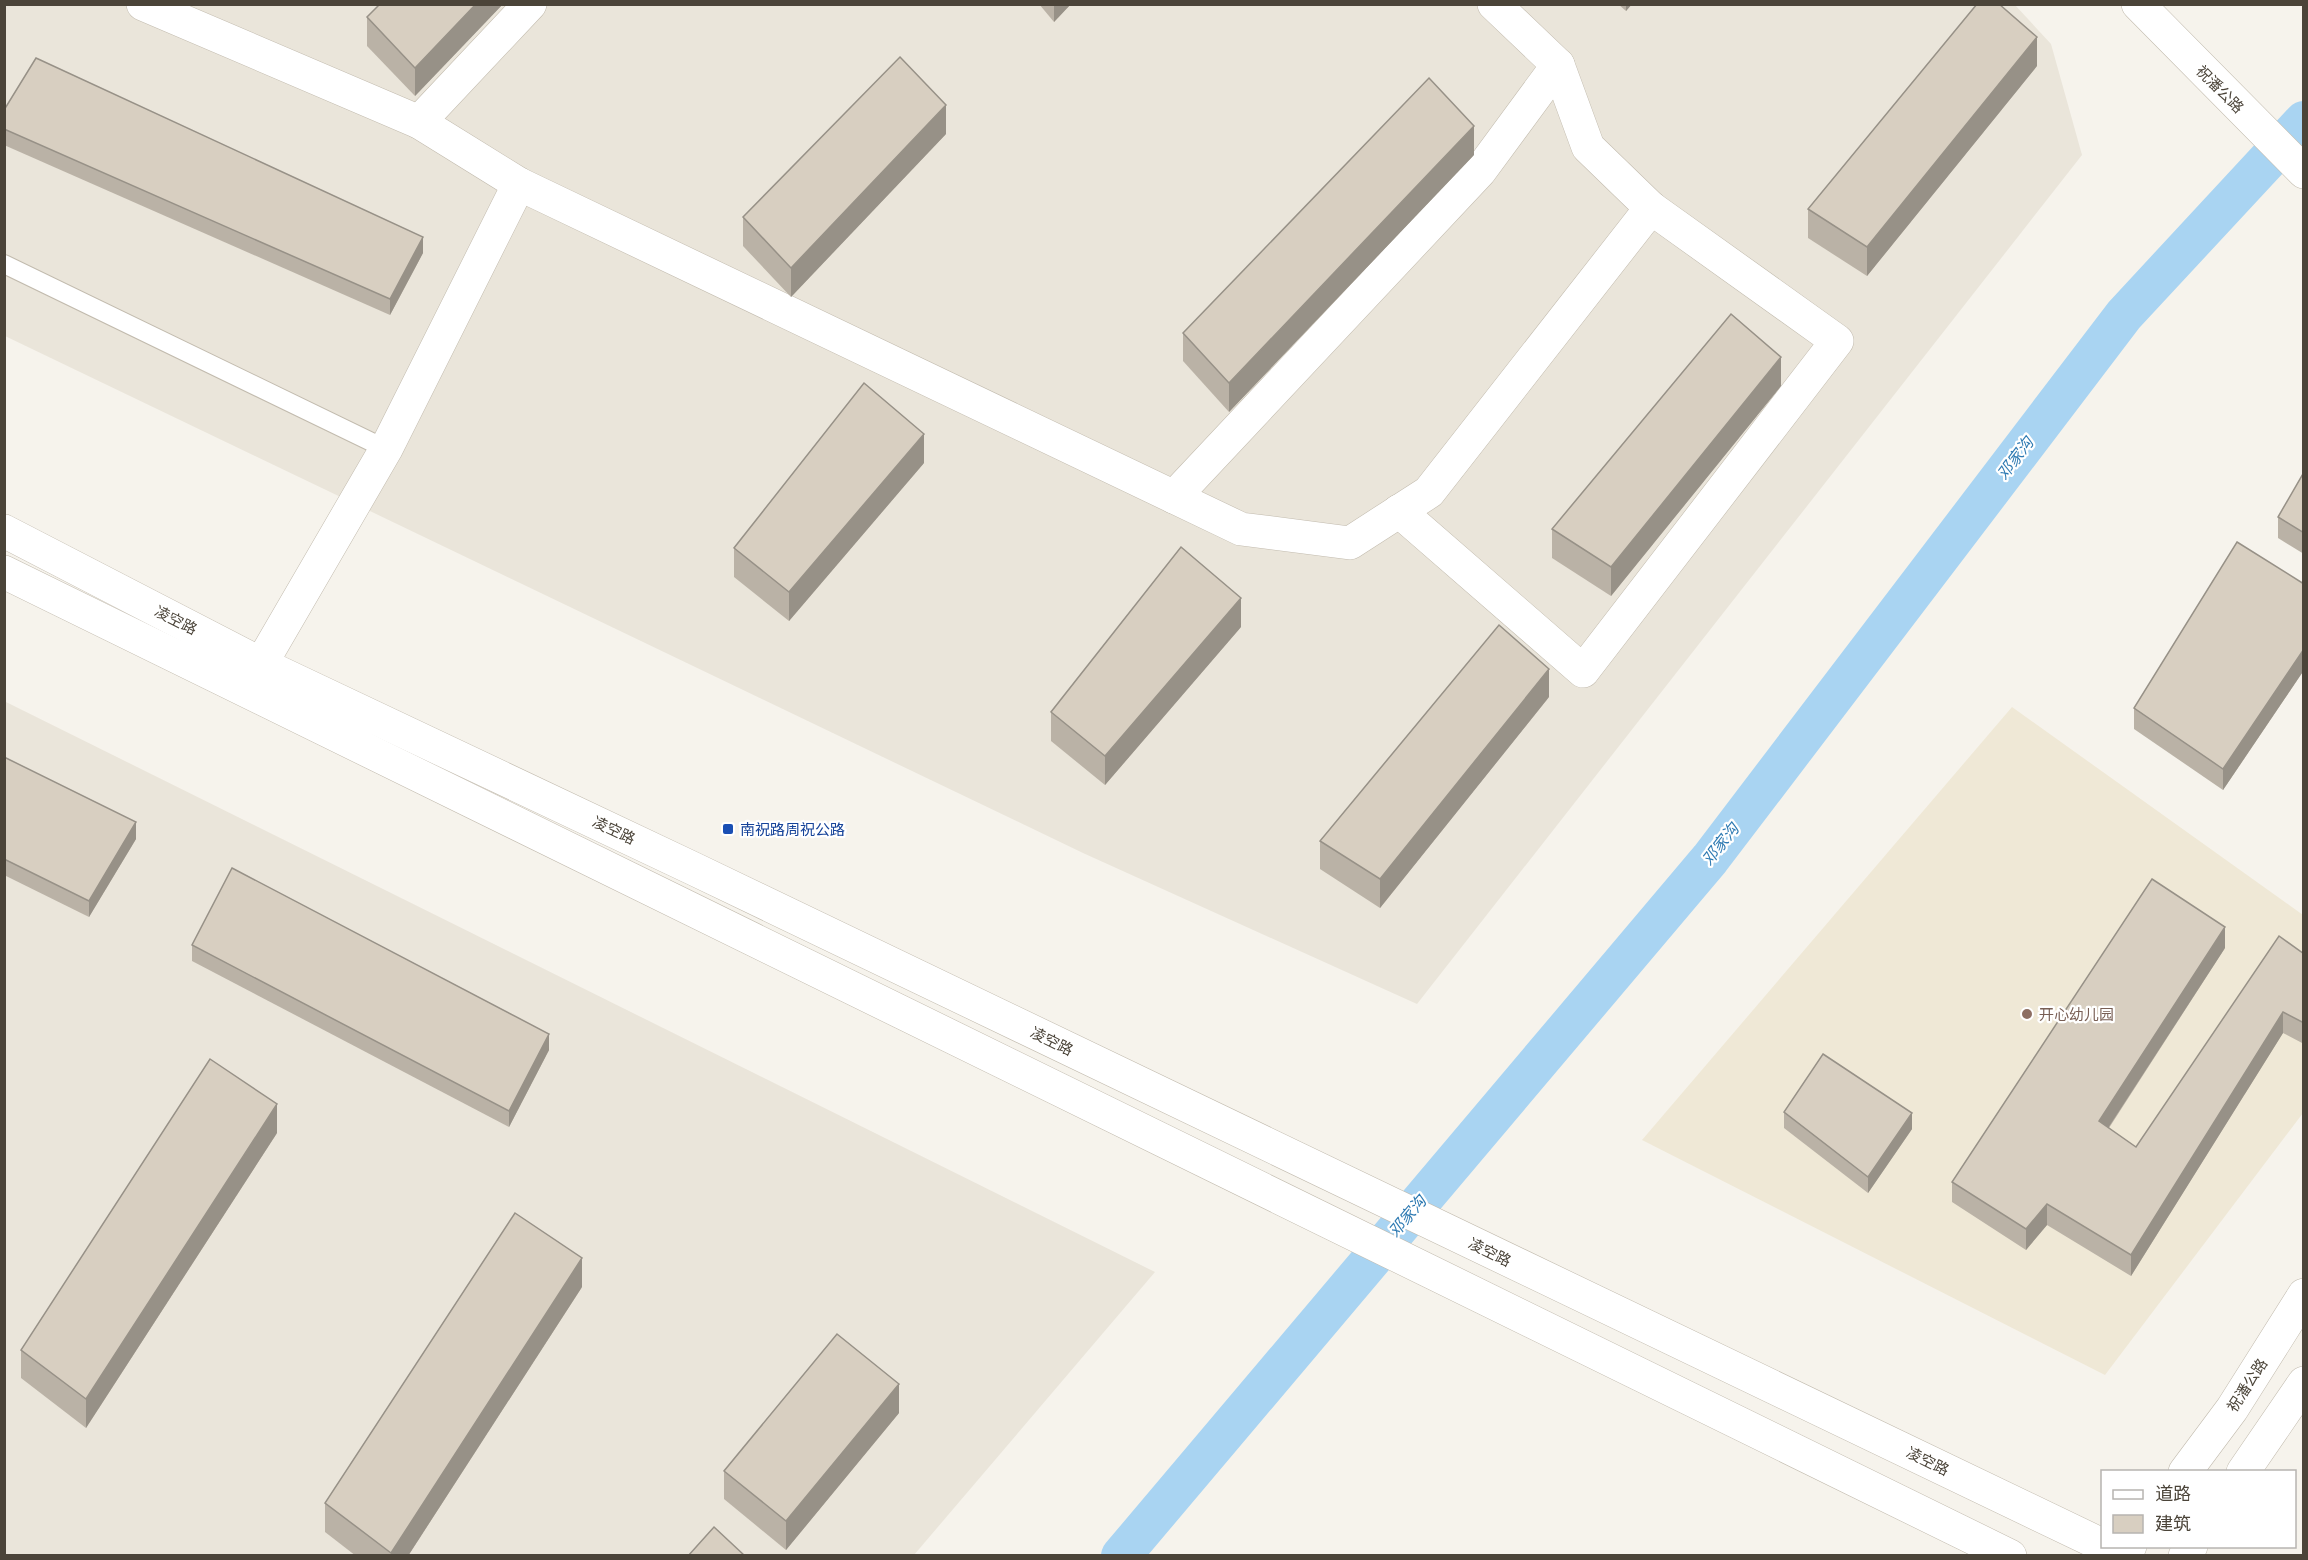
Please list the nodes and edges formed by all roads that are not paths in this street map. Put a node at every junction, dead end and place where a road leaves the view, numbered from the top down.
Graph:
1 (143, 4) edge
2 (530, 4) edge
3 (1494, 4) edge
4 (2138, 4) edge
5 (1558, 65) junction
6 (419, 122) junction
7 (2304, 172) edge
8 (519, 184) junction
9 (1651, 208) junction
10 (4, 264) edge
11 (386, 449) junction
12 (1174, 497) junction
13 (1399, 511) junction
14 (4, 531) edge
15 (4, 572) edge
16 (261, 664) junction
17 (2304, 1295) edge
18 (2304, 1383) edge
19 (2186, 1470) edge
20 (2244, 1470) edge
21 (2101, 1544) edge
22 (2109, 1548) edge
23 (2124, 1555) edge
24 (2010, 1556) edge

1 - 6 street
2 - 6 street
3 - 5 street
4 - 7 street, 祝潘公路
5 - 9 street
5 - 12 street
6 - 8 street
8 - 11 street
8 - 12 street
9 - 13 street
9 - 13 street
10 - 11 lane
11 - 16 street
12 - 13 street
14 - 16 street, 凌空路
15 - 24 street
16 - 21 street, 凌空路
17 - 19 street, 祝潘公路
18 - 20 street
22 - 23 street, 凌空路

